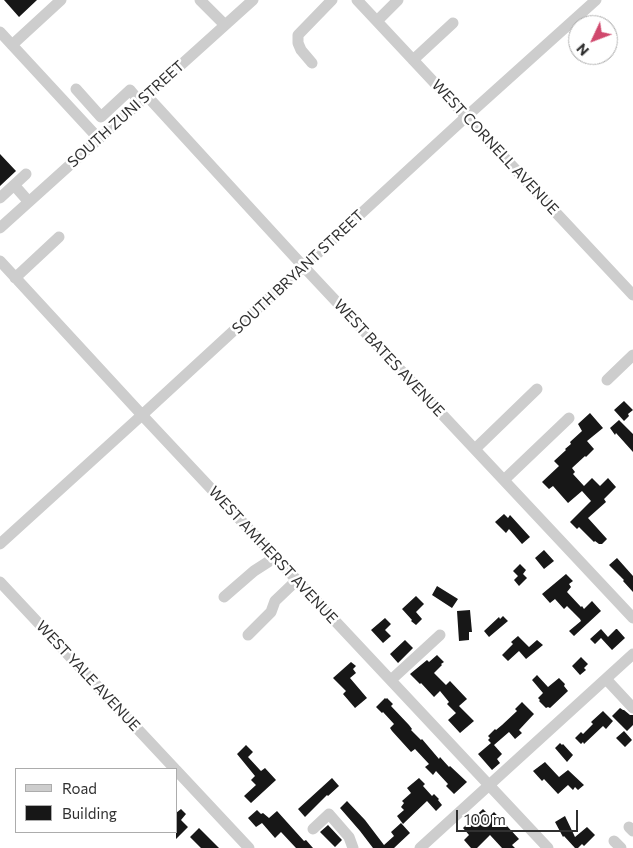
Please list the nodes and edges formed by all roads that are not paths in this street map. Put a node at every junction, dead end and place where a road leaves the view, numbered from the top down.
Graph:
1 (61, 0) edge
2 (200, 0) edge
3 (252, 0) edge
4 (332, 0) edge
5 (357, 0) edge
6 (398, 0) edge
7 (596, 0) edge
8 (376, 21) junction
9 (453, 23) dead end
10 (224, 26) junction
11 (0, 32) edge
12 (12, 45) junction
13 (414, 60) junction
14 (312, 63) dead end
15 (144, 99) junction
16 (70, 108) junction
17 (467, 116) junction
18 (99, 139) junction
19 (26, 174) dead end
20 (14, 185) junction
21 (0, 198) edge
22 (29, 202) junction
23 (0, 228) edge
24 (59, 237) dead end
25 (0, 261) edge
26 (303, 266) junction
27 (15, 278) junction
28 (633, 295) edge
29 (633, 355) edge
30 (607, 380) dead end
31 (537, 389) dead end
32 (142, 415) junction
33 (569, 418) dead end
34 (475, 449) junction
35 (504, 480) junction
36 (0, 544) edge
37 (274, 556) junction
38 (297, 580) junction
39 (0, 582) edge
40 (224, 597) dead end
41 (633, 618) edge
42 (248, 635) dead end
43 (440, 635) dead end
44 (633, 654) edge
45 (606, 679) junction
46 (391, 680) junction
47 (633, 708) edge
48 (174, 768) edge
49 (178, 772) edge
50 (489, 785) junction
51 (313, 828) dead end
52 (249, 848) edge
53 (353, 848) edge
54 (420, 848) edge
55 (548, 848) edge

1 - 12 street
2 - 10 street
3 - 10 street, SOUTH ZUNI STREET
4 - 14 street
5 - 8 street, WEST CORNELL AVENUE
6 - 8 street
7 - 17 street, SOUTH BRYANT STREET
8 - 13 street, WEST CORNELL AVENUE
9 - 13 street
10 - 15 street, SOUTH ZUNI STREET
11 - 12 street
12 - 16 street
13 - 17 street, WEST CORNELL AVENUE
15 - 16 street
15 - 18 street, SOUTH ZUNI STREET
15 - 26 street, WEST BATES AVENUE
16 - 18 street
17 - 26 street, SOUTH BRYANT STREET
17 - 28 street, WEST CORNELL AVENUE
18 - 22 street, SOUTH ZUNI STREET
19 - 20 street
20 - 21 street
20 - 22 street
22 - 23 street, SOUTH ZUNI STREET
24 - 27 street
25 - 27 street, WEST AMHERST AVENUE
26 - 32 street, SOUTH BRYANT STREET
26 - 34 street, WEST BATES AVENUE
27 - 32 street, WEST AMHERST AVENUE
29 - 30 street
31 - 34 street
32 - 36 street, SOUTH BRYANT STREET
32 - 37 street, WEST AMHERST AVENUE
33 - 35 street
34 - 35 street, WEST BATES AVENUE
35 - 41 street, WEST BATES AVENUE
37 - 38 street, WEST AMHERST AVENUE
37 - 40 street
38 - 42 street
38 - 46 street, WEST AMHERST AVENUE
39 - 48 street, WEST YALE AVENUE
43 - 46 street
44 - 45 street
45 - 47 street
45 - 50 street
46 - 50 street, WEST AMHERST AVENUE
49 - 52 street, WEST YALE AVENUE
50 - 54 street
50 - 55 street, WEST AMHERST AVENUE
51 - 53 street

